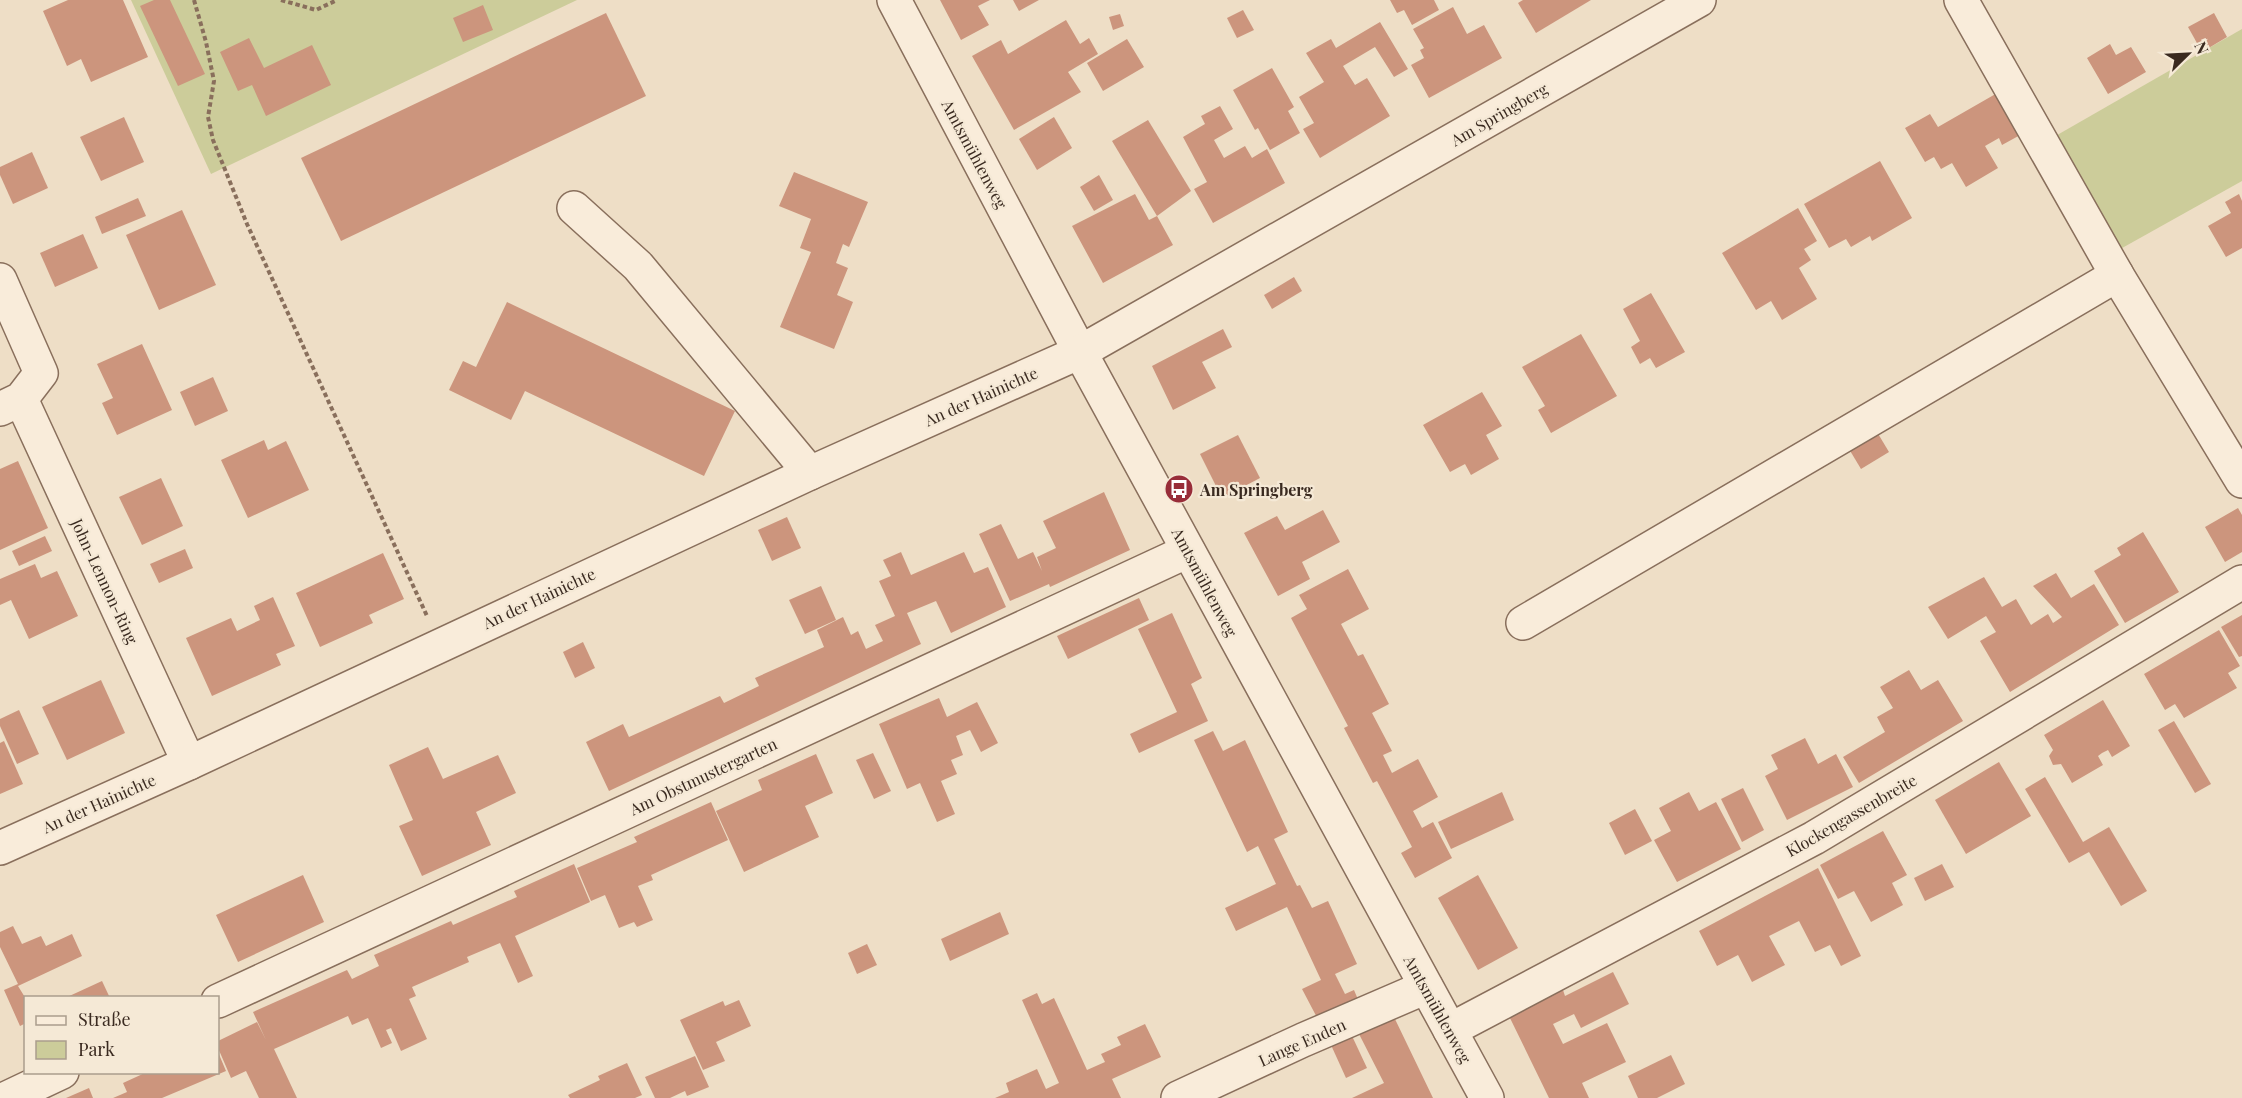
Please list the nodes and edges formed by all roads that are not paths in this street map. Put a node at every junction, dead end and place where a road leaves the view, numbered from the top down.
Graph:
1 (894, 0) edge
2 (1699, 0) edge
3 (1961, 0) edge
4 (574, 208) dead end
5 (2117, 275) junction
6 (0, 280) edge
7 (1080, 352) junction
8 (11, 404) edge
9 (810, 472) junction
10 (2242, 481) edge
11 (1188, 551) junction
12 (2242, 582) edge
13 (1523, 622) dead end
14 (189, 763) junction
15 (0, 848) edge
16 (1426, 987) junction
17 (219, 1000) edge
18 (1450, 1030) junction
19 (58, 1074) edge
20 (7, 1098) edge
21 (1178, 1098) edge
22 (1487, 1098) edge

1 - 7 street, Amtsmühlenweg
2 - 7 street, Am Springberg
3 - 5 street
4 - 9 street
5 - 10 street
5 - 13 street
6 - 8 street, John-Lennon-Ring
7 - 9 street, An der Hainichte
7 - 11 street, Amtsmühlenweg
8 - 14 street, John-Lennon-Ring
9 - 14 street, An der Hainichte
11 - 16 street, Amtsmühlenweg
11 - 17 street, Am Obstmustergarten
12 - 18 street, Klockengassenbreite
14 - 15 street, An der Hainichte
16 - 18 street, Amtsmühlenweg
16 - 21 street, Lange Enden
18 - 22 street, Amtsmühlenweg
19 - 20 street

